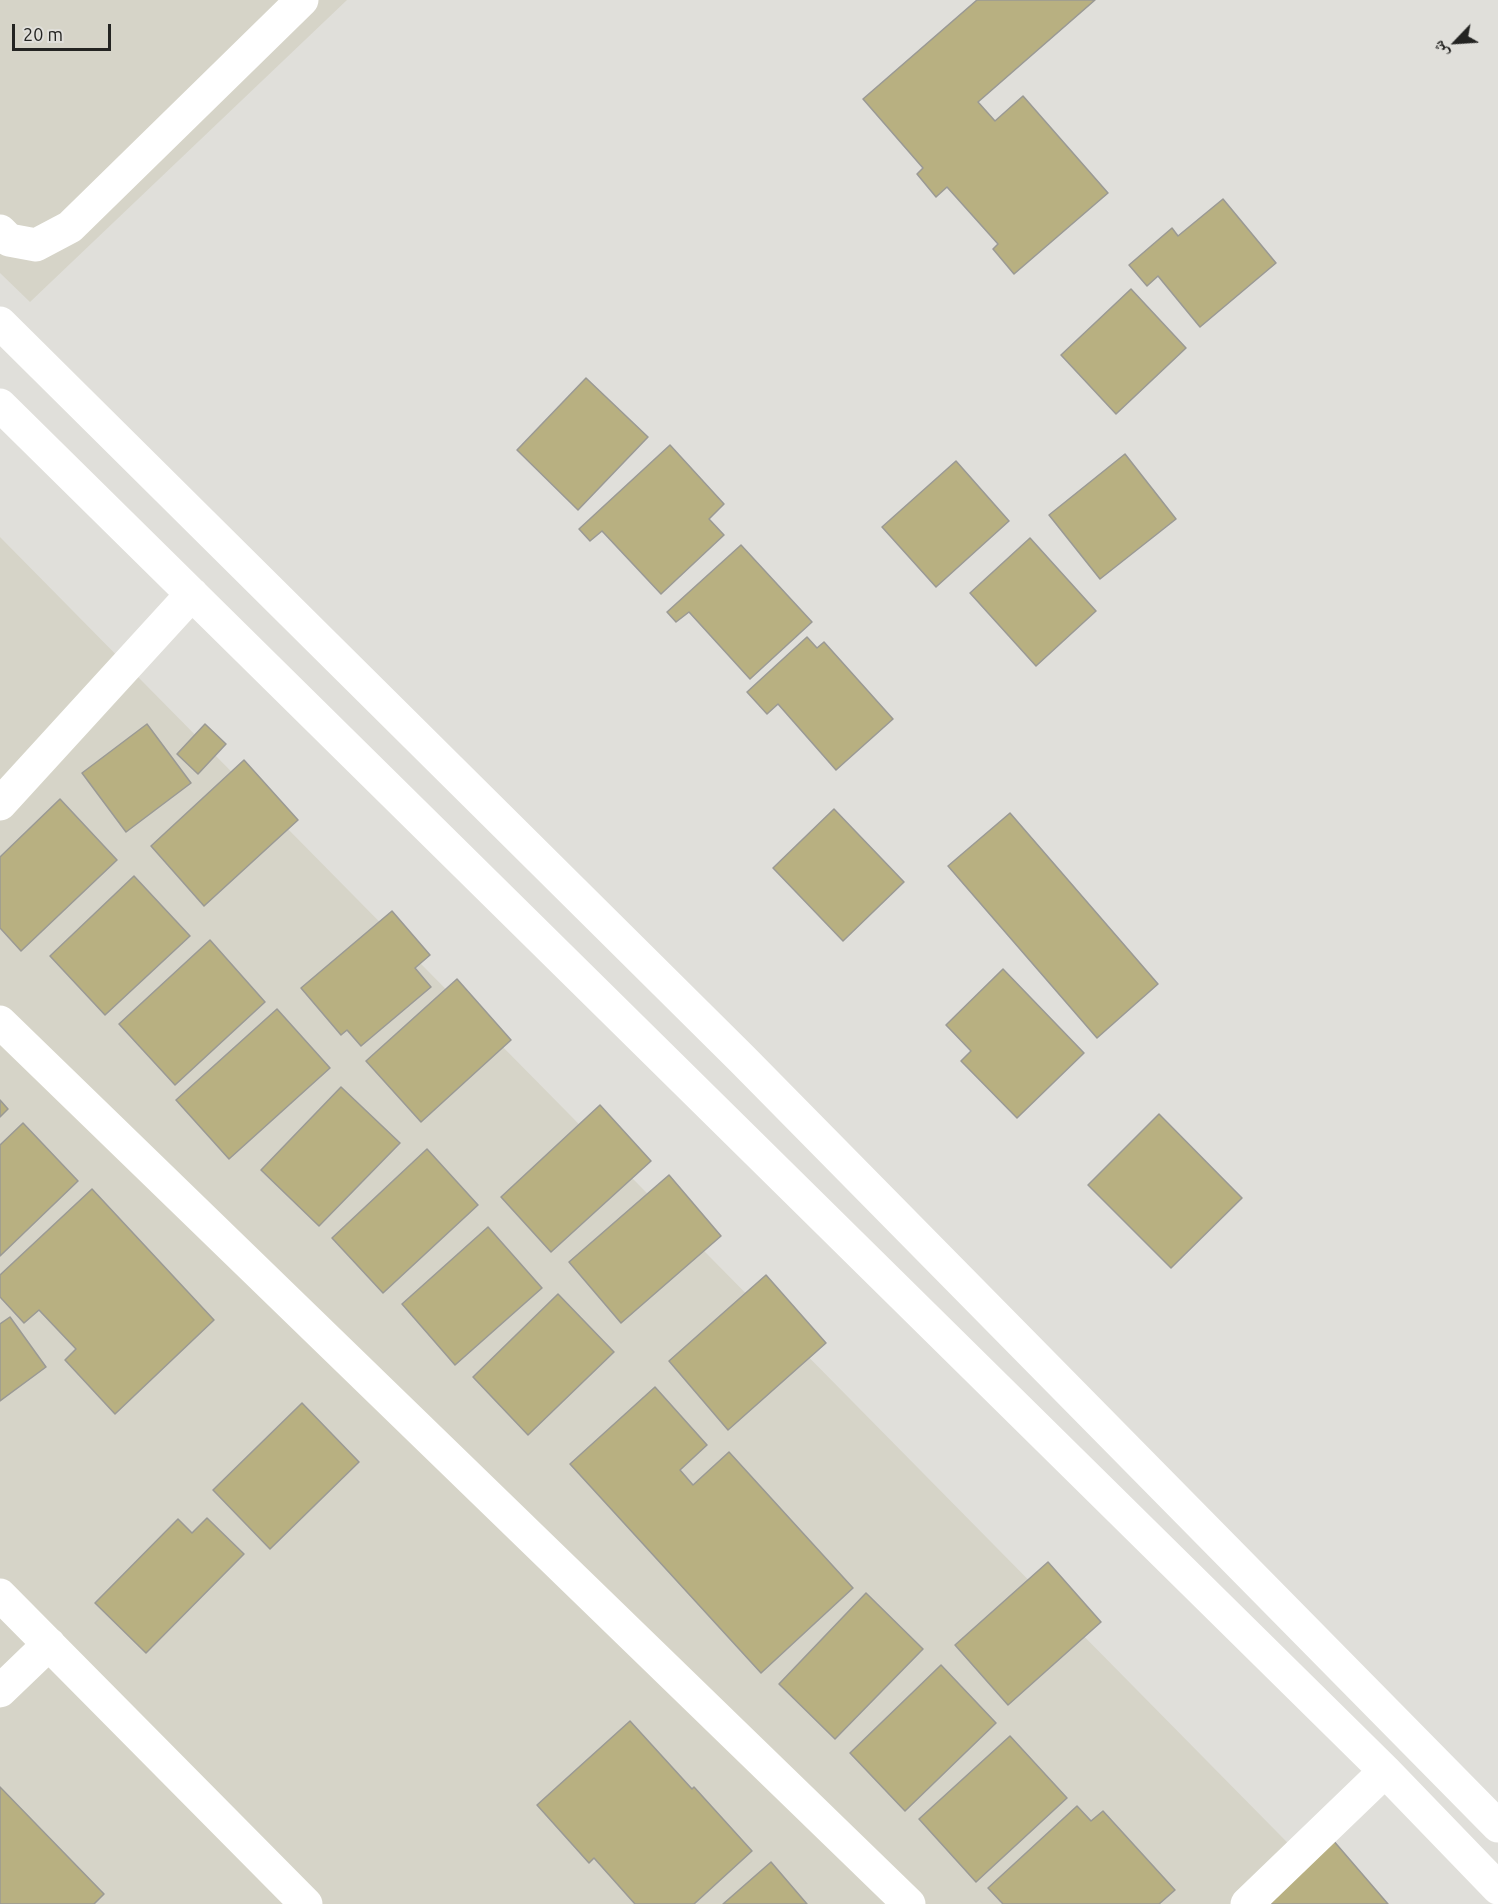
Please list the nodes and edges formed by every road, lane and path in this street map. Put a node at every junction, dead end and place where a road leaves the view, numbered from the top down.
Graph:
1 (302, 0) edge
2 (0, 231) edge
3 (0, 323) edge
4 (0, 405) edge
5 (192, 594) junction
6 (0, 804) edge
7 (0, 1022) edge
8 (0, 1595) edge
9 (49, 1644) junction
10 (0, 1691) edge
11 (1385, 1771) junction
12 (1498, 1826) edge
13 (1498, 1887) edge
14 (306, 1904) edge
15 (909, 1904) edge
16 (1247, 1904) edge

1 - 2 street
3 - 12 street
4 - 5 street
5 - 6 street
5 - 11 street
7 - 15 street
8 - 9 street
9 - 10 street
9 - 14 street
11 - 13 street
11 - 16 street

